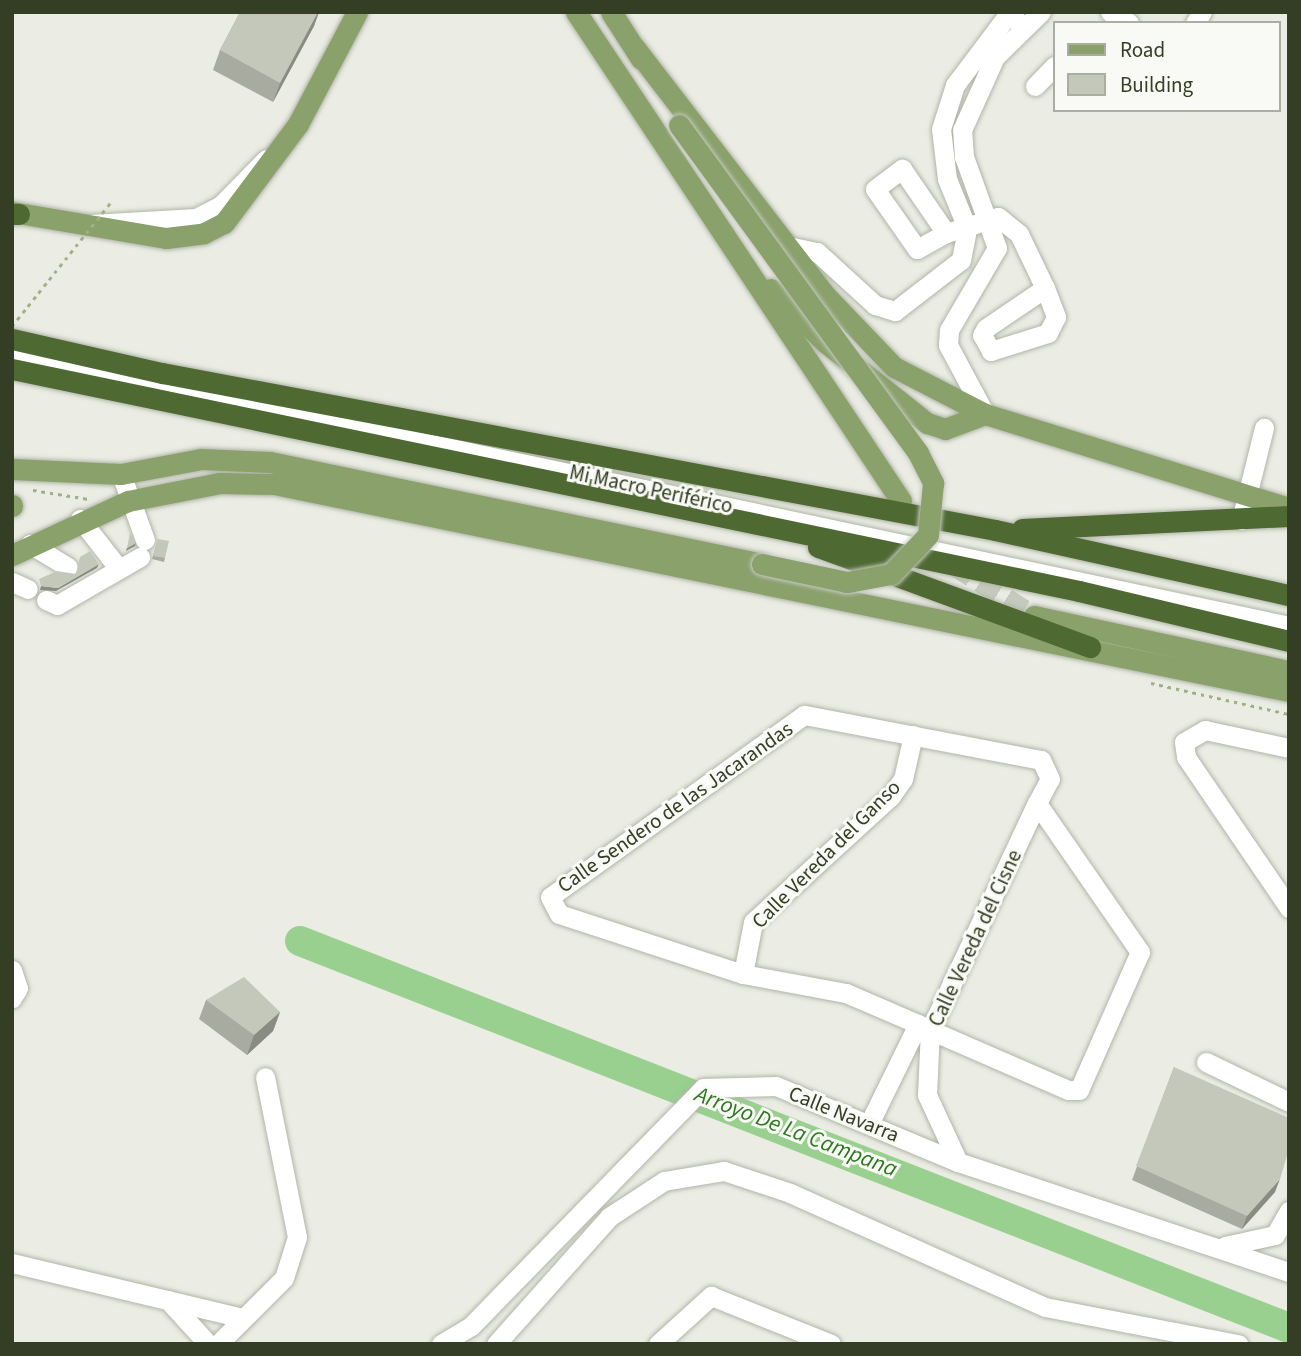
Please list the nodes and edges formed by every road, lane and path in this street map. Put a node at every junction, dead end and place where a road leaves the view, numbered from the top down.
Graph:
1 (356, 12) edge
2 (576, 12) edge
3 (611, 12) edge
4 (1041, 12) edge
5 (1016, 19) edge
6 (634, 47) junction
7 (1052, 68) edge
8 (1035, 86) dead end
9 (111, 202) dead end
10 (15, 213) edge
11 (989, 218) junction
12 (967, 228) junction
13 (946, 233) dead end
14 (788, 246) junction
15 (1030, 256) junction
16 (740, 258) junction
17 (995, 262) junction
18 (1045, 288) dead end
19 (12, 326) edge
20 (12, 339) edge
21 (12, 348) edge
22 (12, 355) edge
23 (12, 369) edge
24 (985, 414) junction
25 (1264, 428) dead end
26 (12, 469) edge
27 (121, 474) junction
28 (30, 489) dead end
29 (1246, 498) junction
30 (128, 501) junction
31 (901, 501) dead end
32 (1289, 508) edge
33 (1289, 516) edge
34 (80, 519) junction
35 (1241, 520) junction
36 (747, 521) junction
37 (995, 530) junction
38 (21, 549) edge
39 (68, 567) dead end
40 (119, 569) junction
41 (1289, 595) edge
42 (46, 600) dead end
43 (1289, 613) edge
44 (1034, 616) tunnel mouth
45 (1289, 626) edge
46 (1289, 641) edge
47 (1090, 647) junction
48 (1289, 671) edge
49 (1140, 681) dead end
50 (1289, 691) edge
51 (1289, 714) edge
52 (913, 735) junction
53 (1289, 748) edge
54 (1041, 760) joint
55 (1037, 803) junction
56 (1289, 908) edge
57 (12, 970) edge
58 (743, 974) junction
59 (12, 998) edge
60 (924, 1027) junction
61 (1206, 1062) dead end
62 (265, 1077) dead end
63 (1289, 1102) edge
64 (869, 1124) junction
65 (640, 1151) junction
66 (958, 1162) junction
67 (664, 1181) junction
68 (1289, 1211) edge
69 (1216, 1245) junction
70 (12, 1263) edge
71 (1289, 1272) edge
72 (168, 1300) junction
73 (243, 1318) junction
74 (208, 1344) edge
75 (218, 1344) edge
76 (441, 1344) edge
77 (496, 1344) edge
78 (659, 1344) edge
79 (831, 1344) edge
80 (1238, 1344) edge

1 - 10 main road
2 - 16 main road
3 - 6 main road
4 - 5 street
5 - 11 street
5 - 12 street
6 - 14 main road
6 - 27 main road, bridge
7 - 8 street
9 - 19 path, bridge
11 - 12 street
11 - 15 street
11 - 17 street
12 - 13 street
12 - 14 street
14 - 24 main road
15 - 17 street
15 - 18 street
16 - 24 main road
16 - 31 main road
17 - 24 street
20 - 37 highway
21 - 43 street, Mi Macro Periférico
22 - 45 street, Mi Macro Periférico
23 - 36 highway
24 - 29 main road
25 - 29 street
26 - 27 main road
27 - 30 street
28 - 30 path
29 - 32 main road
29 - 35 street
30 - 34 main road
30 - 40 street
30 - 47 main road
33 - 35 highway
34 - 38 main road
34 - 40 street
35 - 37 highway
36 - 46 highway
36 - 47 highway
37 - 41 highway
38 - 39 street
40 - 42 street
44 - 48 main road
47 - 50 main road
49 - 51 path
52 - 54 street, Calle Sendero de las Jacarandas
52 - 58 street, Calle Vereda del Ganso
52 - 58 street, Calle Sendero de las Jacarandas
53 - 56 street
54 - 55 street, Calle Vereda del Cisne
55 - 60 street, Calle Vereda del Cisne
55 - 60 street, Calle Sendero de las Jacarandas
57 - 59 street
58 - 60 street, Calle Sendero de las Jacarandas
60 - 64 street, Calle Vereda del Cisne
60 - 66 street, Calle Vereda del Cisne
61 - 63 street
62 - 73 street
64 - 65 street, Calle Navarra
64 - 66 street, Calle Navarra
65 - 67 street
65 - 76 street, Calle Navarra
66 - 69 street, Calle Navarra
67 - 77 street
67 - 80 street
68 - 69 street
69 - 71 street, Calle Navarra
70 - 72 street
72 - 73 street
72 - 74 street
73 - 75 street
78 - 79 street

